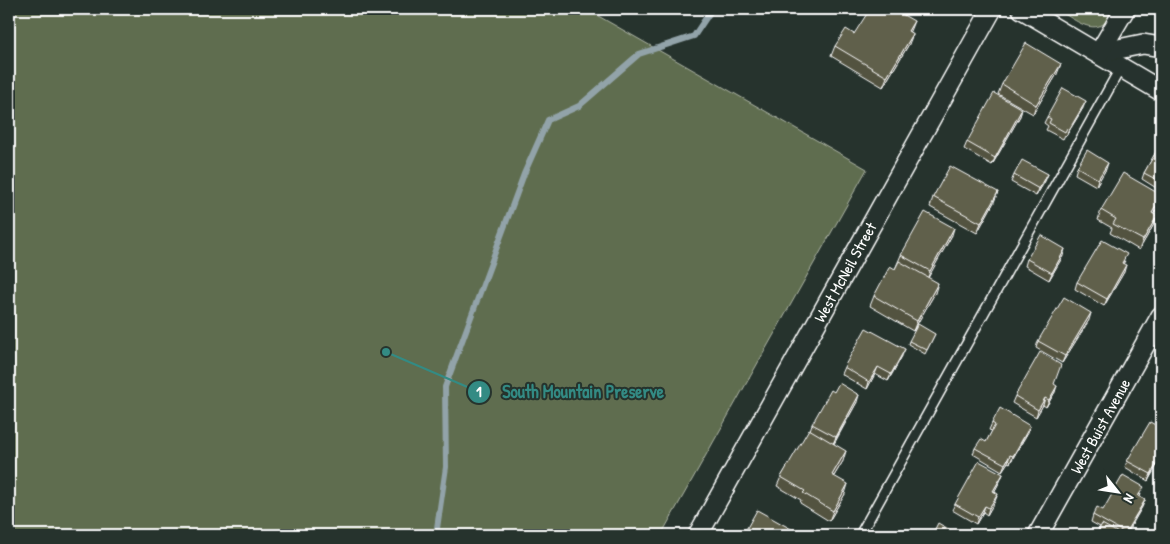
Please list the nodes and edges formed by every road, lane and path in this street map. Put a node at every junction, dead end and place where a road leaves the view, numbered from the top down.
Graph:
1 (992, 9) edge
2 (1022, 9) edge
3 (1125, 9) edge
4 (1161, 47) edge
5 (1099, 53) junction
6 (1121, 67) junction
7 (1161, 91) edge
8 (1161, 316) edge
9 (698, 535) edge
10 (860, 535) edge
11 (1038, 535) edge

1 - 9 street, West McNeil Street
2 - 5 street
3 - 5 street
4 - 5 street
5 - 6 street
6 - 7 street
6 - 10 lane
8 - 11 street, West Buist Avenue

